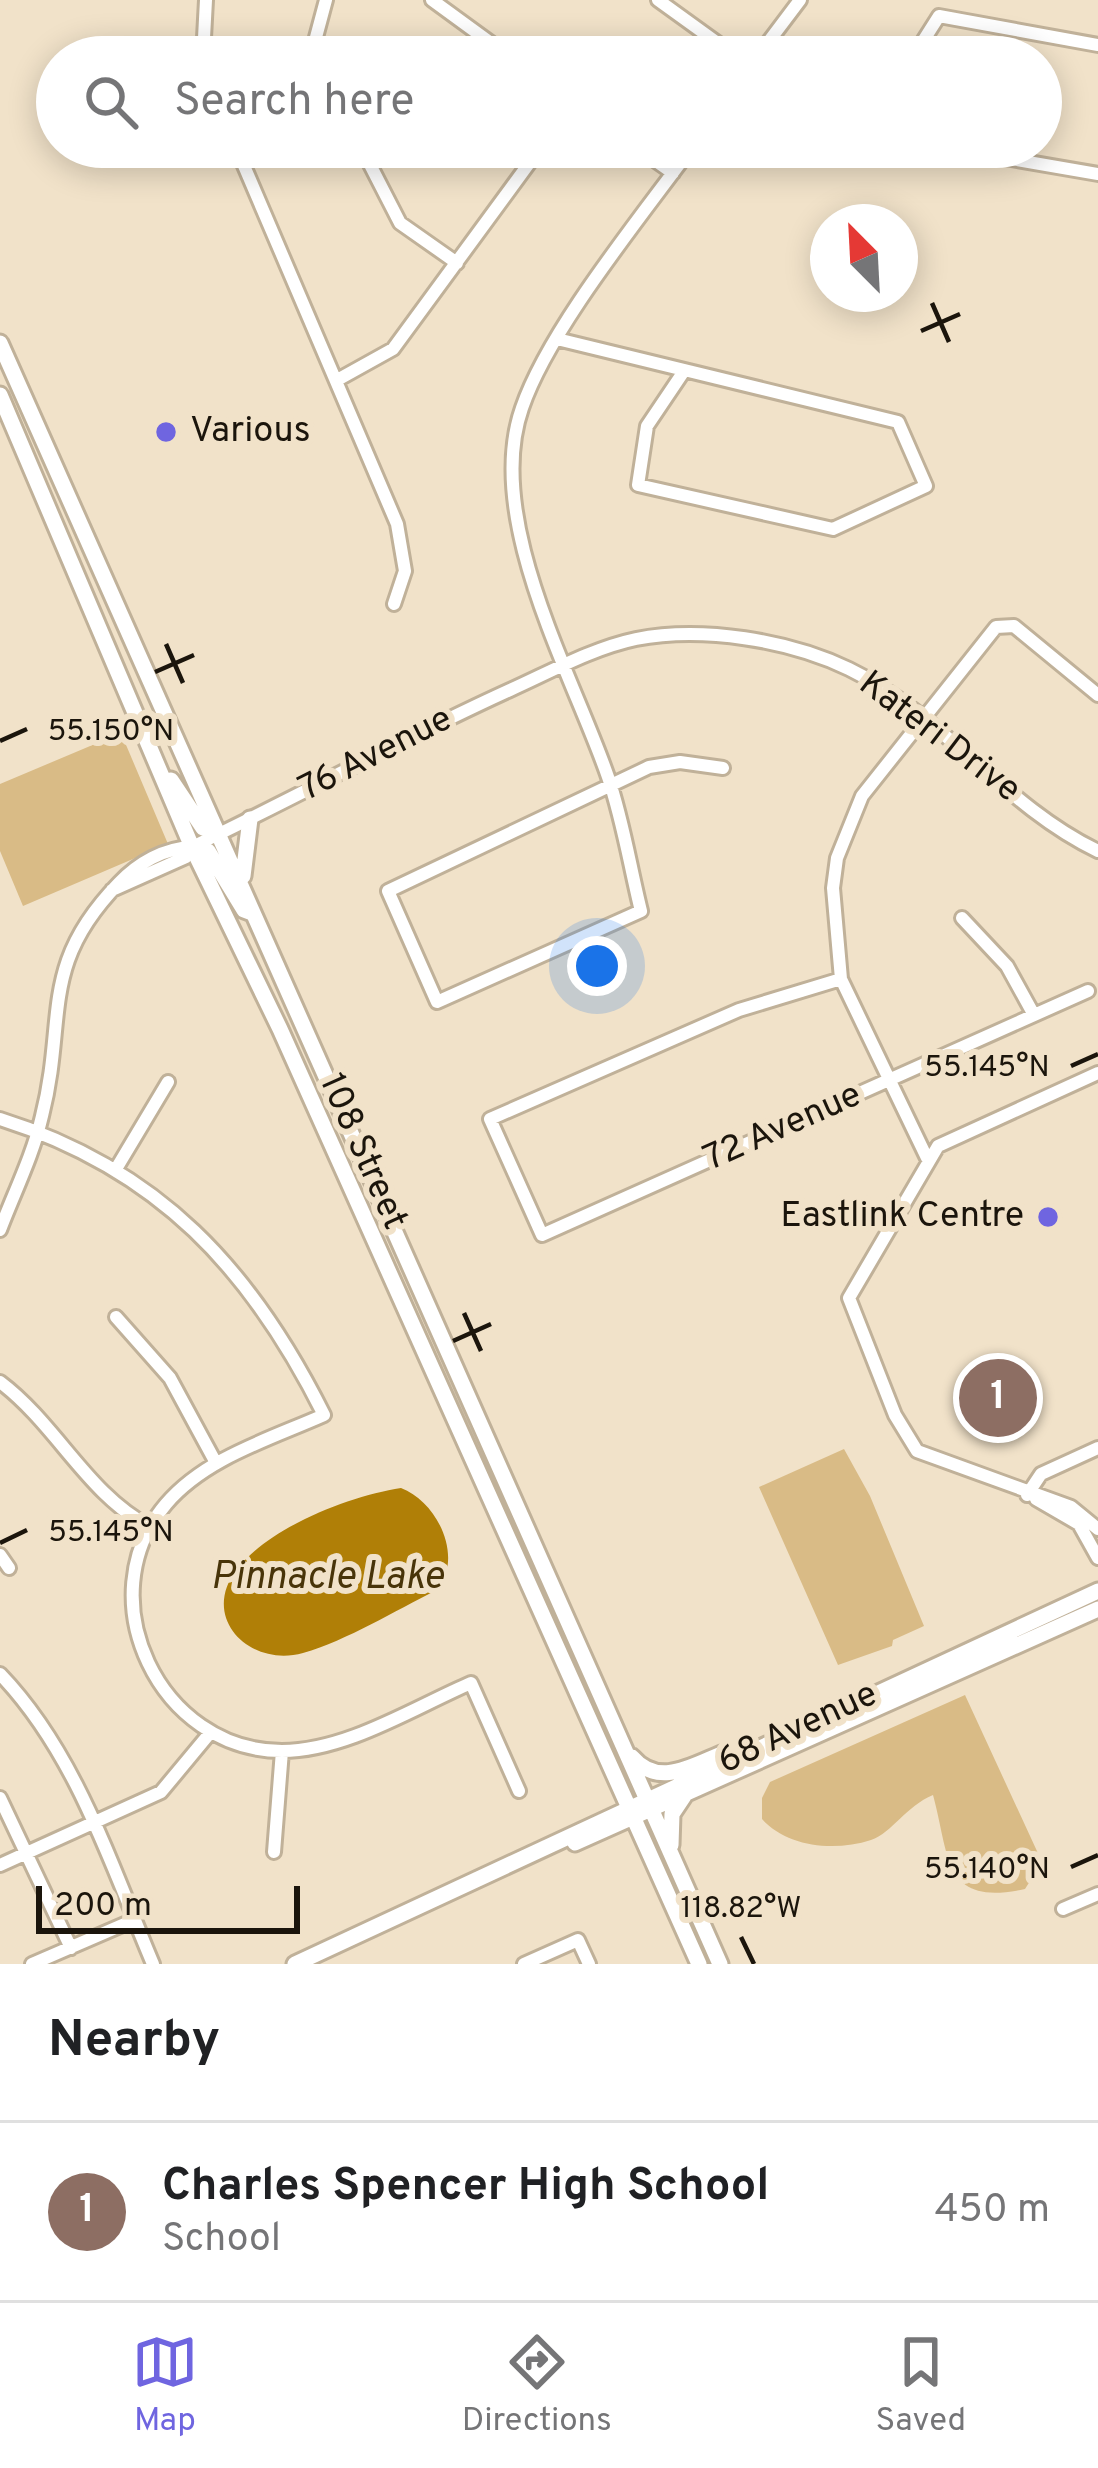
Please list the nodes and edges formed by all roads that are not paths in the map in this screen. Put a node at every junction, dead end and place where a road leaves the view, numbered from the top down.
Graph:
1 (206, 0) edge
2 (326, 0) edge
3 (431, 0) edge
4 (658, 0) edge
5 (800, 0) edge
6 (204, 36) edge
7 (316, 36) edge
8 (481, 36) edge
9 (708, 36) edge
10 (773, 36) edge
11 (926, 36) edge
12 (1049, 36) edge
13 (1062, 38) edge
14 (1098, 45) edge
15 (245, 168) edge
16 (372, 168) edge
17 (526, 168) edge
18 (666, 168) edge
19 (677, 168) edge
20 (1059, 168) edge
21 (673, 173) junction
22 (1098, 175) edge
23 (458, 263) junction
24 (556, 339) junction
25 (2, 354) edge
26 (684, 371) junction
27 (339, 379) junction
28 (0, 394) edge
29 (394, 604) dead end
30 (561, 666) junction
31 (1098, 694) edge
32 (921, 719) junction
33 (137, 720) junction
34 (723, 769) dead end
35 (611, 784) junction
36 (250, 819) junction
37 (220, 834) junction
38 (192, 847) junction
39 (1098, 851) edge
40 (255, 914) junction
41 (962, 918) dead end
42 (842, 979) junction
43 (1088, 991) dead end
44 (1034, 1015) junction
45 (1098, 1073) edge
46 (892, 1080) junction
47 (169, 1082) dead end
48 (0, 1119) edge
49 (38, 1132) junction
50 (927, 1157) junction
51 (116, 1169) junction
52 (0, 1230) edge
53 (116, 1317) dead end
54 (0, 1382) edge
55 (1098, 1448) edge
56 (1066, 1462) junction
57 (217, 1463) junction
58 (1031, 1496) junction
59 (1061, 1503) junction
60 (150, 1528) junction
61 (1098, 1529) edge
62 (0, 1555) edge
63 (1098, 1558) edge
64 (9, 1568) dead end
65 (1098, 1591) edge
66 (1098, 1609) edge
67 (0, 1674) edge
68 (812, 1722) junction
69 (210, 1733) junction
70 (622, 1745) junction
71 (282, 1751) junction
72 (604, 1753) junction
73 (519, 1791) dead end
74 (685, 1795) junction
75 (0, 1798) edge
76 (648, 1804) junction
77 (631, 1811) junction
78 (92, 1825) junction
79 (596, 1828) junction
80 (29, 1852) junction
81 (274, 1852) dead end
82 (649, 1853) junction
83 (673, 1860) junction
84 (0, 1865) edge
85 (1098, 1894) edge
86 (1063, 1909) dead end
87 (134, 1920) junction
88 (70, 1948) junction
89 (32, 1964) edge
90 (153, 1964) edge
91 (295, 1964) edge
92 (524, 1964) edge
93 (589, 1964) edge
94 (699, 1964) edge
95 (720, 1964) edge

1 - 6 street
2 - 7 street
3 - 8 street
4 - 9 street
5 - 10 street
11 - 12 street
13 - 14 street
15 - 27 street
16 - 23 street
17 - 23 street
18 - 21 street
19 - 21 street
20 - 22 street
21 - 24 street
23 - 27 street
24 - 26 street
24 - 30 street
25 - 37 main road, 108 Street
26 - 26 street
27 - 29 street
28 - 33 main road, 108 Street
30 - 32 street, Kateri Drive
30 - 35 street
30 - 36 street, 76 Avenue
31 - 32 street
32 - 39 street, Kateri Drive
32 - 42 street
33 - 37 main road
33 - 38 main road, 108 Street
34 - 35 street
35 - 35 street
36 - 37 street, 76 Avenue
36 - 40 main road
37 - 38 street, 76 Avenue
37 - 40 main road, 108 Street
38 - 40 main road
38 - 49 street, 76 Avenue
38 - 72 main road, 108 Street
40 - 70 main road, 108 Street
41 - 44 street
42 - 46 street
42 - 46 street, 72 Avenue
43 - 44 street, 72 Avenue
44 - 46 street, 72 Avenue
45 - 50 street
46 - 50 street
47 - 51 street
48 - 49 street
49 - 51 street
49 - 52 street
50 - 58 street
51 - 57 street
53 - 57 street
54 - 60 street
55 - 56 street
56 - 58 street
56 - 59 street
57 - 60 street
58 - 59 street
58 - 63 street
59 - 61 street
60 - 69 street
62 - 64 street
65 - 68 main road, 68 Avenue
66 - 74 main road, 68 Avenue
67 - 78 street
68 - 70 main road
68 - 76 main road, 68 Avenue
69 - 71 street
69 - 78 street
70 - 76 main road, 108 Street
71 - 73 street
71 - 81 street
72 - 77 main road, 108 Street
72 - 79 main road
74 - 76 main road, 68 Avenue
74 - 83 main road
75 - 80 street
76 - 77 main road, 68 Avenue
76 - 83 main road, 108 Street
77 - 79 main road, 68 Avenue
77 - 82 main road, 108 Street
78 - 80 street
78 - 87 street
79 - 82 main road
79 - 91 main road, 68 Avenue
80 - 84 street
80 - 88 street
82 - 94 main road, 108 Street
83 - 95 main road, 108 Street
85 - 86 street
87 - 88 street
87 - 90 street
88 - 89 street
92 - 93 street

